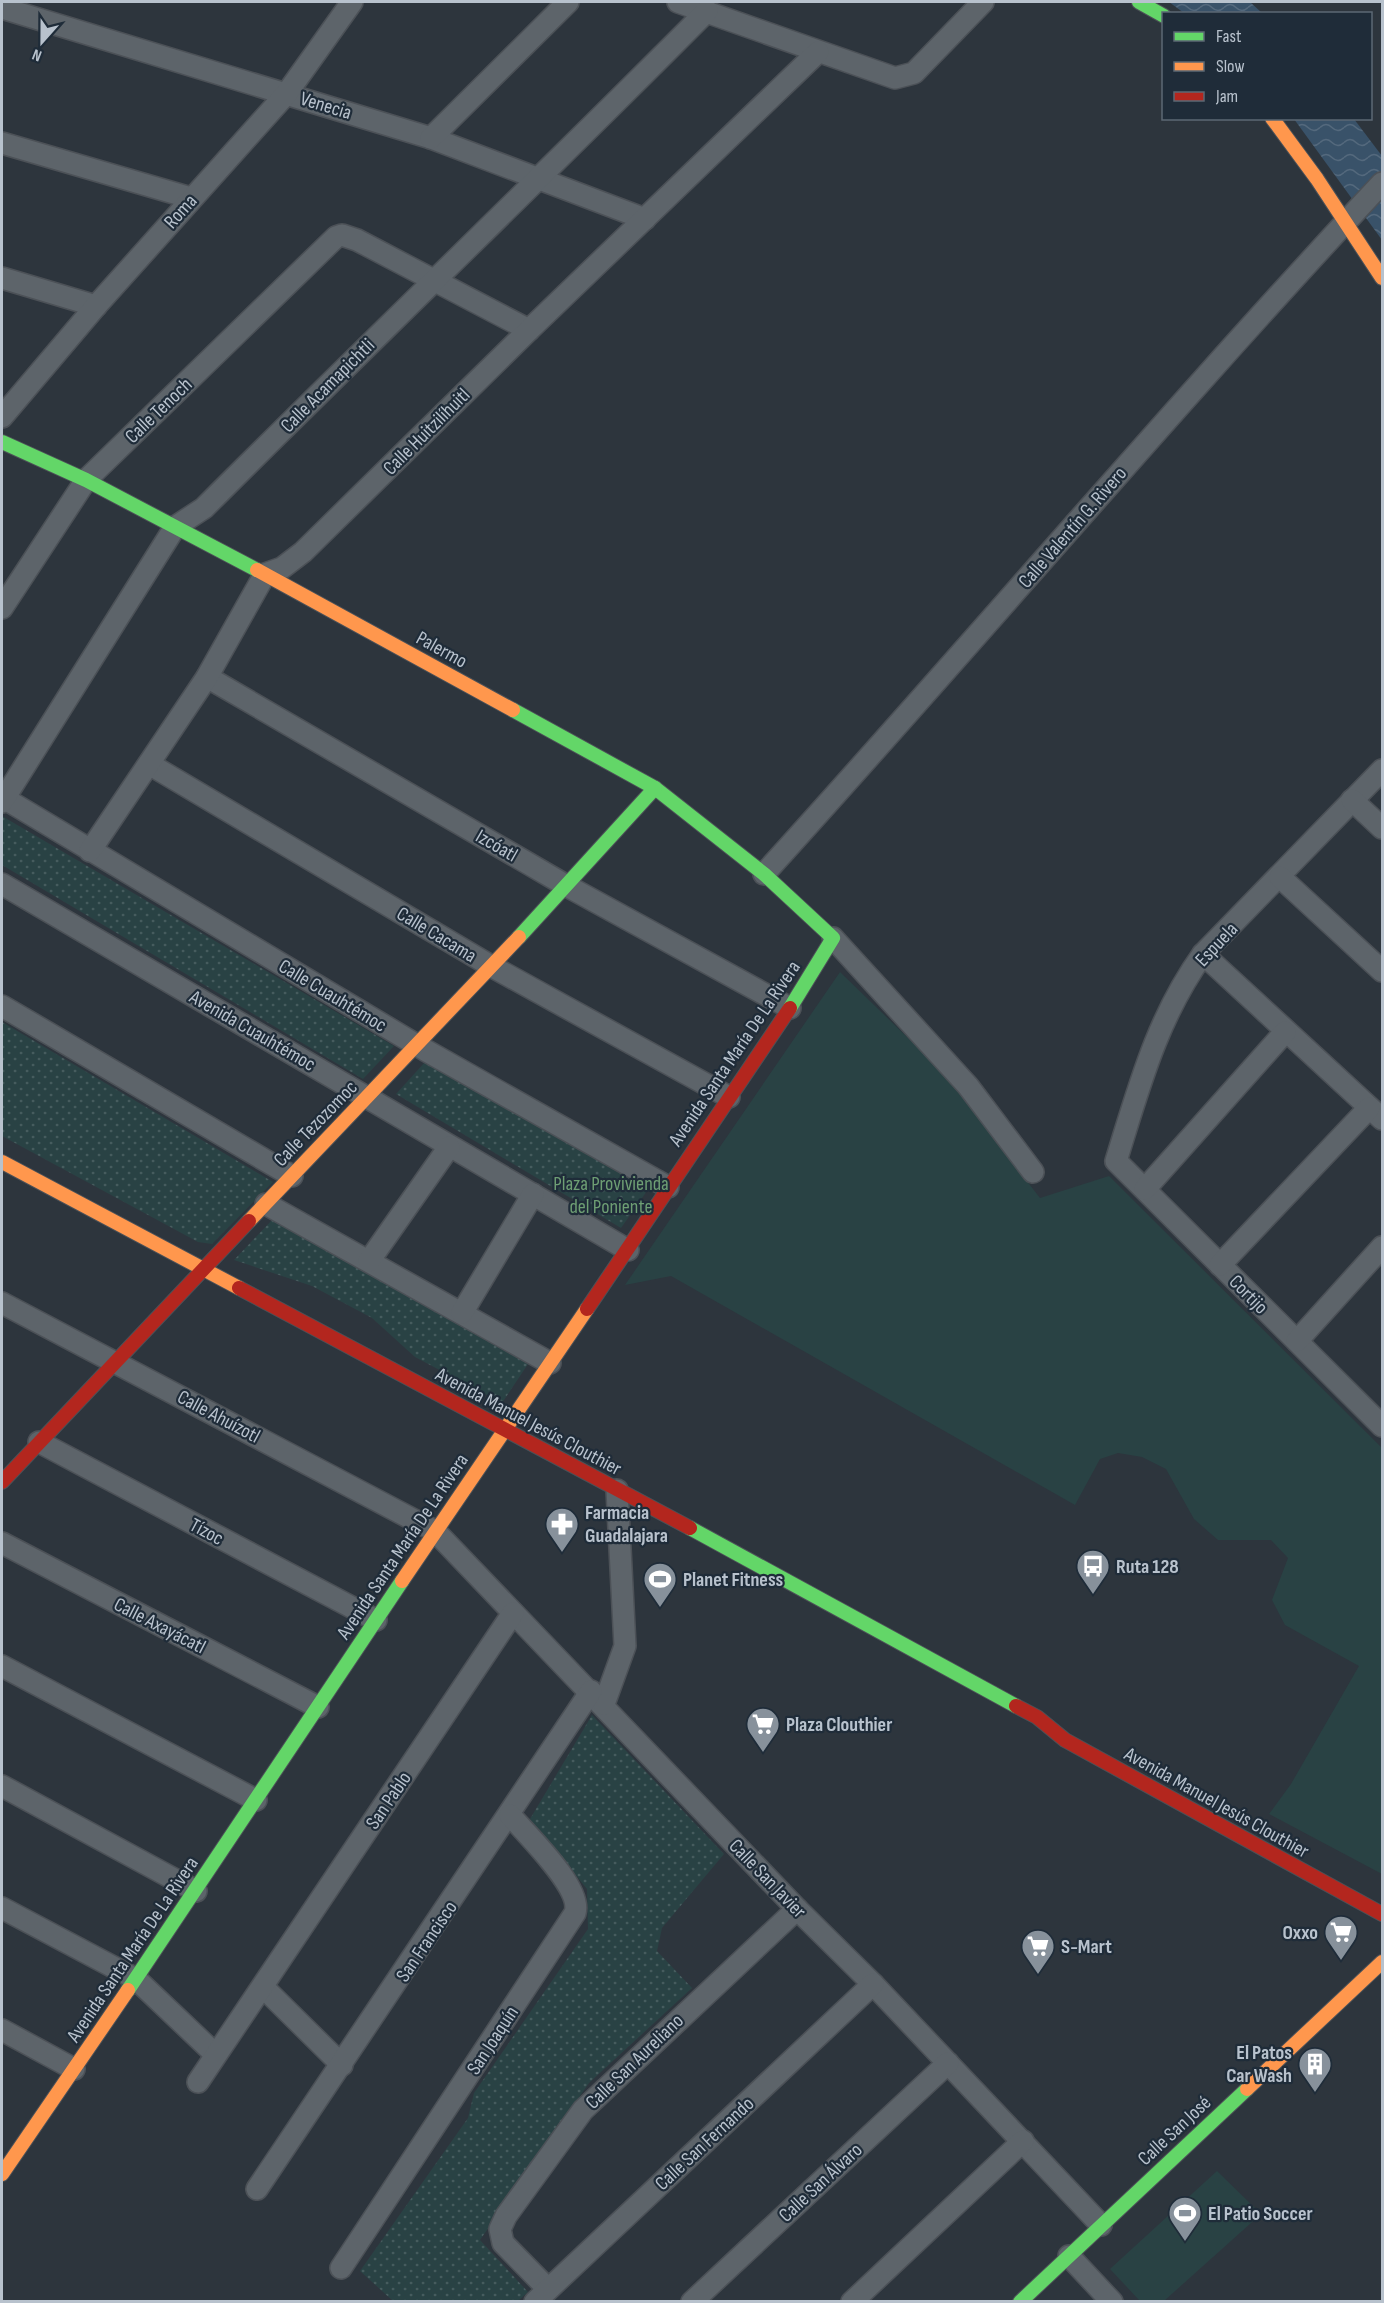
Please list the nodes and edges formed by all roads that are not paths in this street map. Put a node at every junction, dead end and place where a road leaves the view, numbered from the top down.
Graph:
1 (352, 2) edge
2 (568, 2) edge
3 (678, 2) edge
4 (983, 2) edge
5 (1139, 2) edge
6 (2, 8) edge
7 (707, 11) junction
8 (1162, 15) edge
9 (818, 52) junction
10 (287, 93) junction
11 (1273, 120) edge
12 (431, 138) junction
13 (2, 143) edge
14 (540, 180) junction
15 (1383, 183) edge
16 (191, 198) junction
17 (645, 219) junction
18 (1349, 219) junction
19 (2, 278) edge
20 (1383, 278) edge
21 (434, 279) junction
22 (96, 306) junction
23 (528, 330) junction
24 (2, 417) edge
25 (2, 441) edge
26 (86, 480) junction
27 (175, 527) junction
28 (265, 574) junction
29 (2, 608) edge
30 (207, 677) junction
31 (148, 764) junction
32 (1383, 770) edge
33 (655, 788) junction
34 (2, 799) edge
35 (1352, 800) junction
36 (1383, 828) edge
37 (90, 851) junction
38 (764, 874) junction
39 (1280, 877) junction
40 (2, 884) edge
41 (567, 886) junction
42 (833, 938) junction
43 (1203, 954) junction
44 (491, 966) junction
45 (1383, 971) edge
46 (2, 1006) edge
47 (790, 1008) junction
48 (1285, 1032) junction
49 (417, 1044) junction
50 (367, 1097) junction
51 (729, 1097) junction
52 (1376, 1113) edge
53 (449, 1147) junction
54 (1116, 1161) joint
55 (2, 1162) edge
56 (1033, 1172) dead end
57 (292, 1176) junction
58 (668, 1187) junction
59 (1145, 1189) junction
60 (533, 1194) junction
61 (266, 1204) junction
62 (1383, 1247) edge
63 (628, 1250) junction
64 (369, 1261) junction
65 (1220, 1265) junction
66 (203, 1270) junction
67 (2, 1303) edge
68 (462, 1313) junction
69 (1297, 1341) junction
70 (117, 1362) junction
71 (550, 1363) junction
72 (1380, 1417) edge
73 (503, 1430) junction
74 (39, 1442) junction
75 (2, 1482) edge
76 (617, 1490) junction
77 (435, 1531) junction
78 (2, 1543) edge
79 (513, 1613) junction
80 (376, 1620) junction
81 (2, 1666) edge
82 (597, 1698) junction
83 (318, 1707) junction
84 (1036, 1718) junction
85 (1167, 1779) dead end
86 (2, 1786) edge
87 (256, 1800) junction
88 (510, 1815) junction
89 (196, 1891) junction
90 (2, 1908) edge
91 (797, 1909) junction
92 (1383, 1914) edge
93 (1383, 1962) edge
94 (136, 1979) junction
95 (873, 1984) junction
96 (263, 1987) junction
97 (2, 2030) edge
98 (215, 2054) junction
99 (948, 2063) junction
100 (342, 2066) junction
101 (74, 2068) junction
102 (198, 2082) dead end
103 (1023, 2141) junction
104 (5, 2162) edge
105 (257, 2189) dead end
106 (1101, 2225) junction
107 (1069, 2256) junction
108 (341, 2268) dead end
109 (542, 2295) edge
110 (692, 2301) edge
111 (852, 2301) edge
112 (1020, 2301) edge
113 (1112, 2301) edge

1 - 10 street, Roma
2 - 12 street
3 - 7 street
4 - 9 street
5 - 8 street
6 - 10 street, Venecia
7 - 9 street
7 - 14 street, Calle Acamapichtli
9 - 17 street, Calle Huitzilíhuitl
10 - 12 street, Venecia
10 - 16 street, Roma
11 - 18 street
12 - 14 street, Venecia
13 - 16 street
14 - 17 street, Venecia
14 - 21 street, Calle Acamapichtli
15 - 18 street, Calle Valentín G. Rivero
16 - 22 street, Roma
17 - 23 street, Calle Huitzilíhuitl
18 - 20 street
18 - 38 street, Calle Valentín G. Rivero
19 - 22 street
21 - 23 street
21 - 26 street, Calle Tenoch
21 - 27 street, Calle Acamapichtli
22 - 24 street, Roma
23 - 28 street, Calle Huitzilíhuitl
25 - 26 street, Palermo
26 - 27 street, Palermo
26 - 29 street, Calle Tenoch
27 - 28 street, Palermo
27 - 34 street, Calle Acamapichtli
28 - 30 street
28 - 33 street, Palermo
30 - 31 street
30 - 41 street, Izcóatl
31 - 37 street
31 - 44 street, Calle Cacama
32 - 35 street, Espuela
33 - 38 street, Palermo
33 - 41 street, Calle Tezozomoc
34 - 37 street, Calle Cuauhtémoc
35 - 36 street
35 - 39 street, Espuela
37 - 49 street, Calle Cuauhtémoc
38 - 42 street, Palermo
39 - 43 street, Espuela
39 - 45 street
40 - 50 street, Avenida Cuauhtémoc
41 - 44 street, Calle Tezozomoc
41 - 47 street, Izcóatl
42 - 47 street, Avenida Santa María De La Rivera
42 - 56 street
43 - 48 street
43 - 54 street, Espuela
44 - 49 street, Calle Tezozomoc
44 - 51 street, Calle Cacama
46 - 57 street
47 - 51 street, Avenida Santa María De La Rivera
48 - 52 street
48 - 59 street
49 - 50 street, Calle Tezozomoc
49 - 58 street, Calle Cuauhtémoc
50 - 53 street, Avenida Cuauhtémoc
50 - 57 street, Calle Tezozomoc
51 - 58 street, Avenida Santa María De La Rivera
52 - 65 street
53 - 60 street, Avenida Cuauhtémoc
53 - 64 street
54 - 59 street, Cortijo
55 - 66 street, Avenida Manuel Jesús Clouthier
57 - 61 street, Calle Tezozomoc
58 - 63 street, Avenida Santa María De La Rivera
59 - 65 street, Cortijo
60 - 63 street, Avenida Cuauhtémoc
60 - 68 street
61 - 64 street
61 - 66 street, Calle Tezozomoc
62 - 69 street
63 - 71 street, Avenida Santa María De La Rivera
64 - 68 street
65 - 69 street, Cortijo
66 - 70 street, Calle Tezozomoc
66 - 73 street, Avenida Manuel Jesús Clouthier
67 - 70 street, Calle Ahuízotl
68 - 71 street
69 - 72 street, Cortijo
70 - 74 street, Calle Tezozomoc
70 - 77 street, Calle Ahuízotl
71 - 73 street, Avenida Santa María De La Rivera
73 - 76 street, Avenida Manuel Jesús Clouthier
73 - 77 street, Avenida Santa María De La Rivera
74 - 75 street, Calle Tezozomoc
74 - 80 street, Tízoc
76 - 82 street, San Francisco
76 - 84 street, Avenida Manuel Jesús Clouthier
77 - 79 street, Calle San Javier
77 - 80 street, Avenida Santa María De La Rivera
78 - 83 street, Calle Axayácatl
79 - 82 street, Calle San Javier
79 - 96 street, San Pablo
80 - 83 street, Avenida Santa María De La Rivera
81 - 87 street
82 - 88 street, San Francisco
82 - 91 street, Calle San Javier
83 - 87 street, Avenida Santa María De La Rivera
84 - 85 street, Avenida Manuel Jesús Clouthier
84 - 92 street, Avenida Manuel Jesús Clouthier
86 - 89 street
87 - 89 street, Avenida Santa María De La Rivera
88 - 100 street, San Francisco
88 - 108 street, San Joaquín
89 - 94 street, Avenida Santa María De La Rivera
90 - 94 street
91 - 95 street, Calle San Javier
91 - 109 street, Calle San Aureliano
93 - 106 street, Calle San José
94 - 98 street
94 - 101 street, Avenida Santa María De La Rivera
95 - 99 street, Calle San Javier
95 - 109 street, Calle San Fernando
96 - 98 street, San Pablo
96 - 100 street
97 - 101 street
98 - 102 street, San Pablo
99 - 103 street, Calle San Javier
99 - 110 street, Calle San Álvaro
100 - 105 street, San Francisco
101 - 104 street, Avenida Santa María De La Rivera
103 - 106 street, Calle San Javier
103 - 111 street
106 - 107 street, Calle San José
107 - 112 street, Calle San José
107 - 113 street

